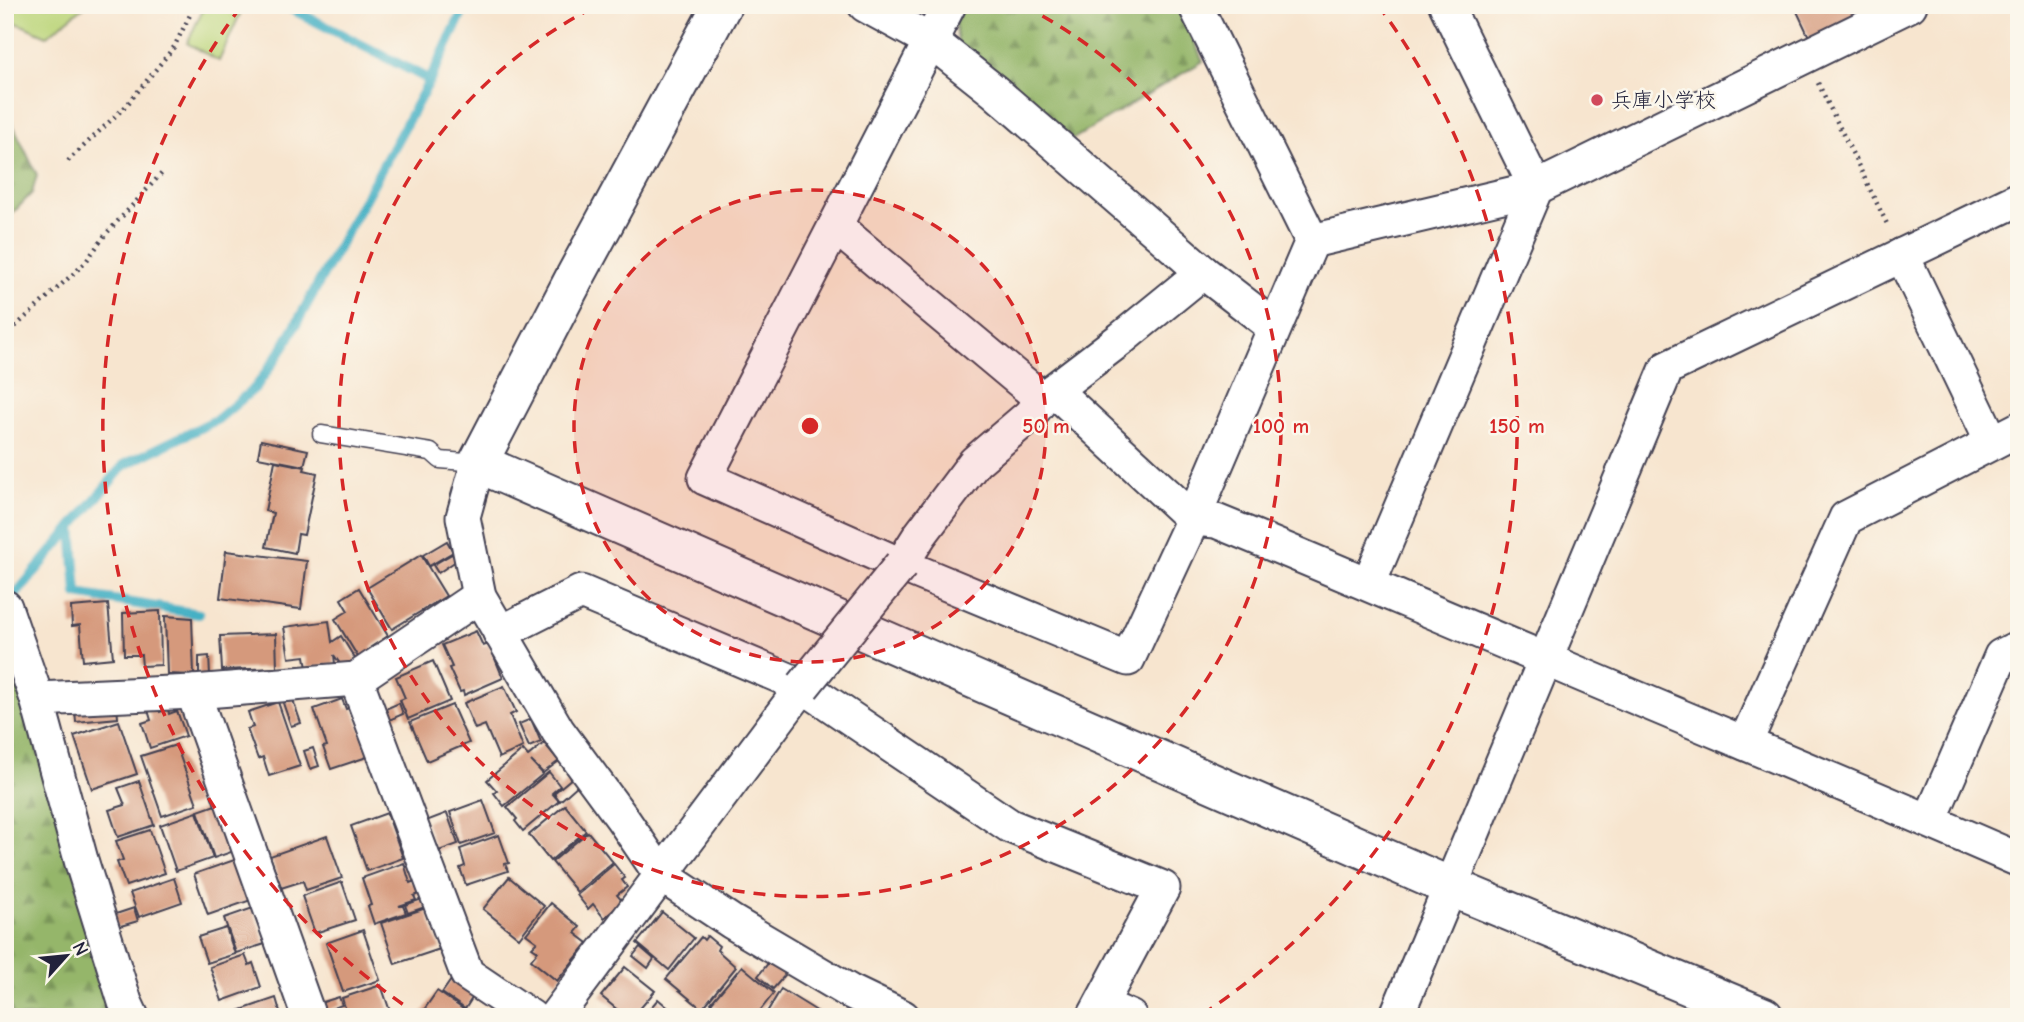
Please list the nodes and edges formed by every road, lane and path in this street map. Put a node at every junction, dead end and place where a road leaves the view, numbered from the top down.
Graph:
1 (195, 5) edge
2 (722, 5) edge
3 (865, 5) edge
4 (949, 5) edge
5 (1195, 5) edge
6 (1446, 5) edge
7 (1910, 5) edge
8 (931, 41) junction
9 (1805, 57) junction
10 (68, 161) dead end
11 (162, 173) dead end
12 (1536, 188) junction
13 (2019, 199) edge
14 (835, 226) junction
15 (1312, 241) junction
16 (1902, 255) junction
17 (1203, 272) junction
18 (1273, 327) junction
19 (5, 336) edge
20 (1048, 395) junction
21 (321, 434) dead end
22 (2005, 435) edge
23 (478, 463) junction
24 (1193, 519) junction
25 (901, 565) junction
26 (1368, 583) junction
27 (479, 596) junction
28 (10, 620) edge
29 (500, 633) junction
30 (2019, 647) edge
31 (1544, 660) junction
32 (356, 679) junction
33 (803, 686) junction
34 (193, 692) junction
35 (37, 699) junction
36 (1745, 743) junction
37 (1930, 820) junction
38 (2019, 859) edge
39 (661, 875) junction
40 (1451, 887) junction
41 (1108, 1013) edge
42 (132, 1017) edge
43 (309, 1017) edge
44 (531, 1017) edge
45 (555, 1017) edge
46 (903, 1017) edge
47 (1396, 1017) edge
48 (1764, 1017) edge

1 - 10 path
2 - 23 street
3 - 8 street
4 - 8 street
5 - 15 street
6 - 12 street
7 - 9 street
8 - 14 street
8 - 17 street
9 - 12 street
9 - 16 path
11 - 19 path
12 - 15 street
12 - 26 street
13 - 16 street
14 - 20 street
14 - 25 street
15 - 18 street
16 - 22 street
16 - 31 street
17 - 18 street
17 - 20 street
18 - 24 street
20 - 24 street
20 - 25 street
21 - 23 lane
22 - 36 street
23 - 27 street
23 - 40 street
24 - 25 street
24 - 26 street
25 - 33 street, bridge
26 - 31 street
27 - 29 street
27 - 32 street
28 - 35 street
29 - 33 street
29 - 39 street
30 - 37 street
31 - 36 street
31 - 40 street
32 - 34 street
32 - 44 street
33 - 39 street
33 - 41 street
34 - 35 street
34 - 43 street
35 - 42 street
36 - 37 street
37 - 38 street
39 - 45 street
39 - 46 street
40 - 47 street
40 - 48 street

